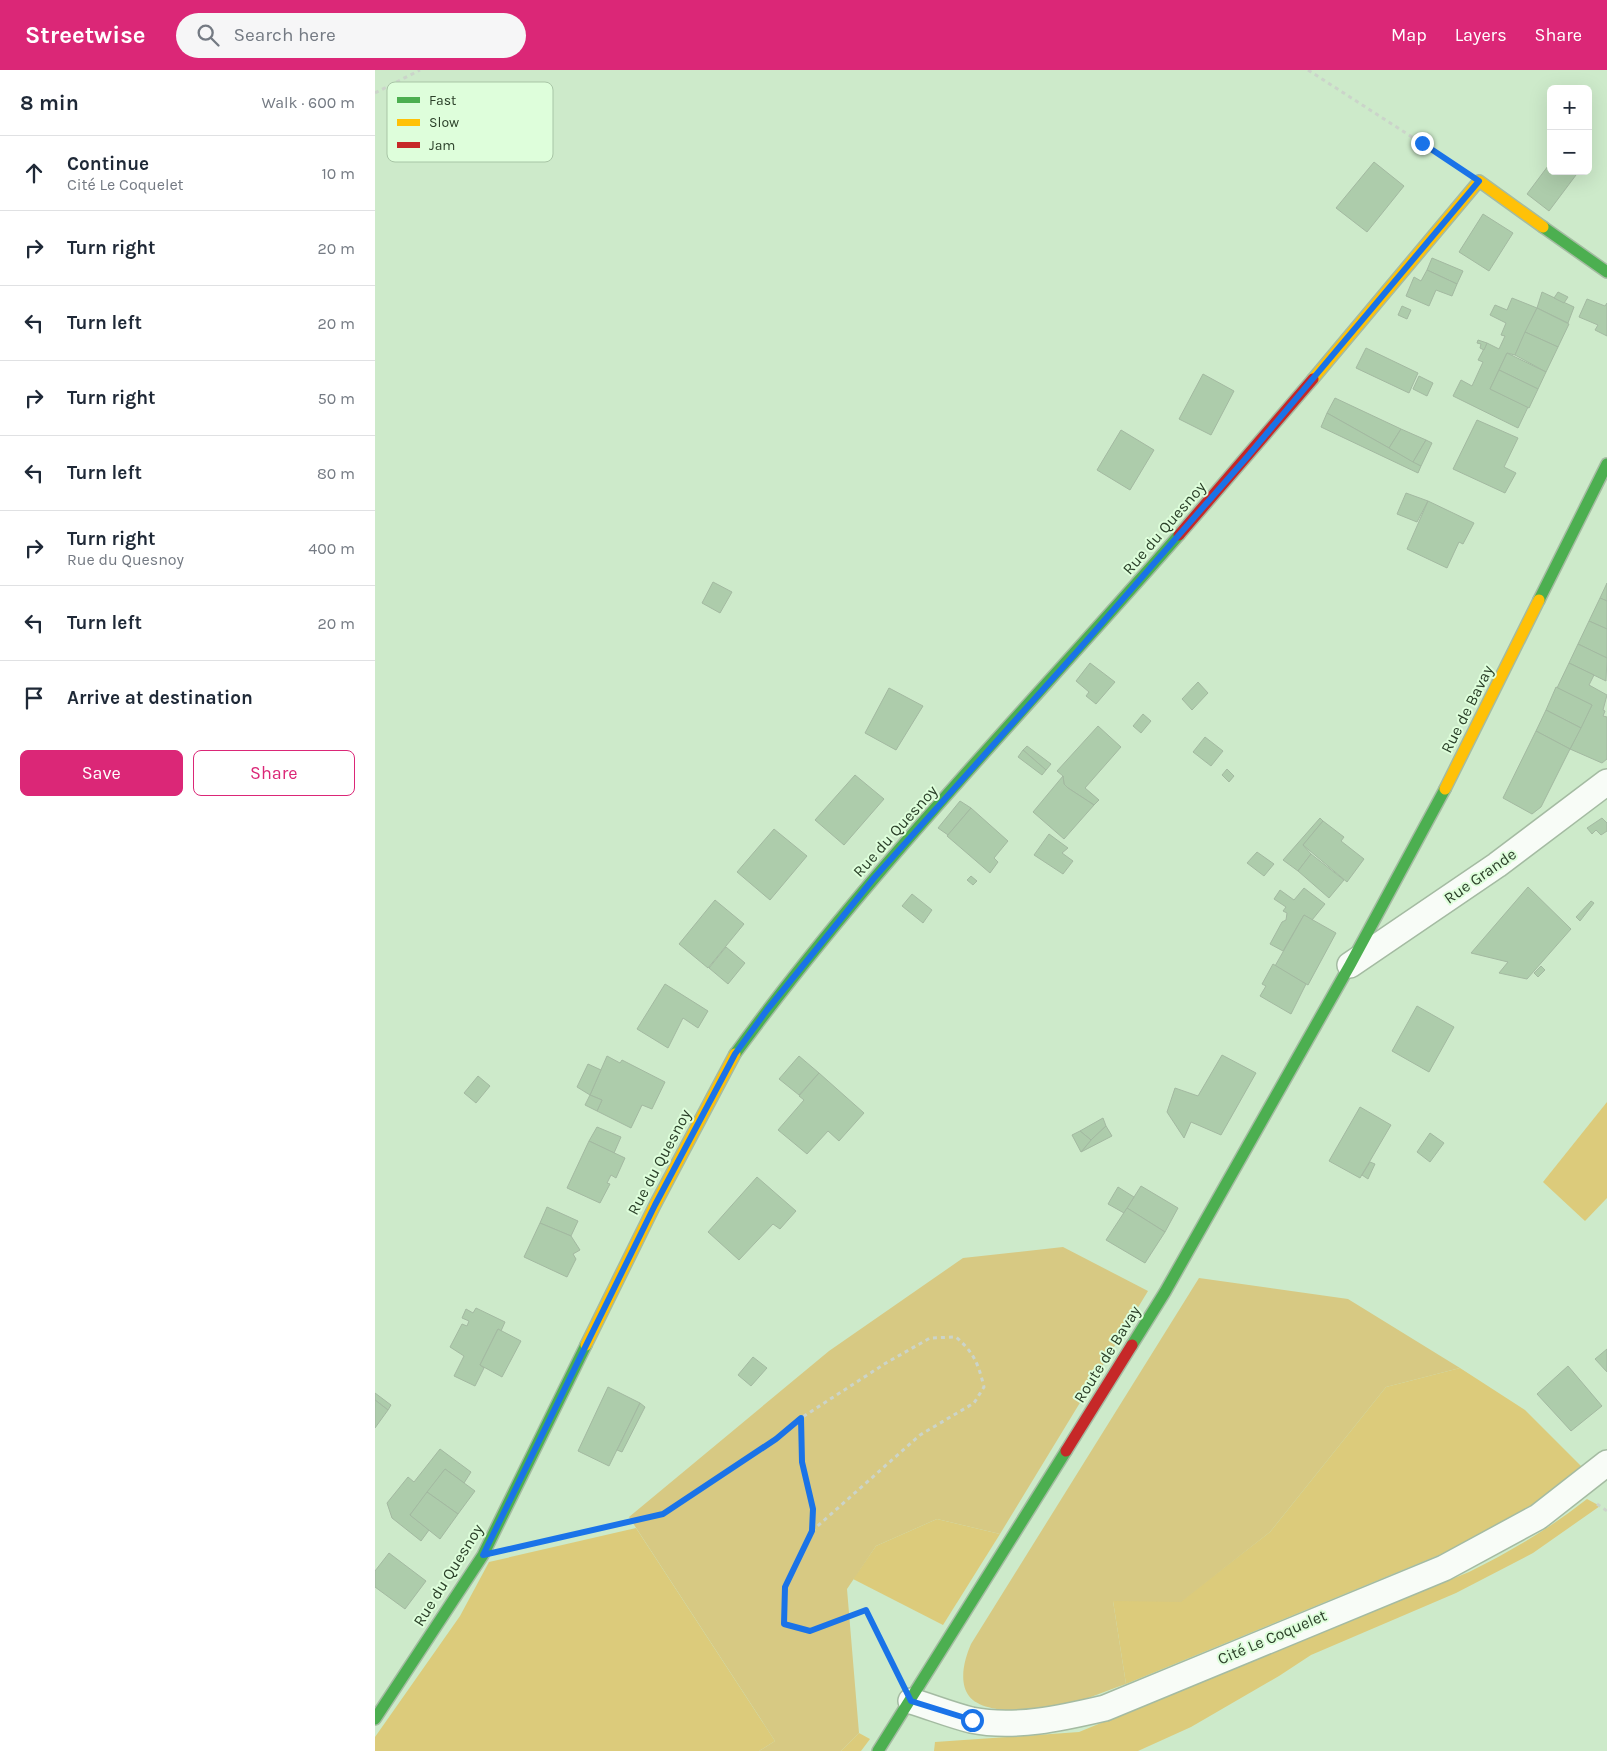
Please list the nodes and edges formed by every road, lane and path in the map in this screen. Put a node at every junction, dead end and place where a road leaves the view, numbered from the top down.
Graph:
1 (420, 70) edge
2 (1308, 70) edge
3 (395, 82) edge
4 (387, 86) edge
5 (375, 92) edge
6 (1479, 181) junction
7 (1607, 272) edge
8 (1607, 464) edge
9 (1607, 782) edge
10 (1350, 965) junction
11 (801, 1418) junction
12 (1607, 1463) edge
13 (812, 1531) junction
14 (483, 1555) junction
15 (911, 1701) junction
16 (375, 1719) edge
17 (878, 1751) edge

1 - 3 path
2 - 6 path
4 - 5 path
6 - 7 street
6 - 14 street, Rue du Quesnoy
8 - 10 street, Rue de Bavay
9 - 10 street, Rue Grande
10 - 15 street, Route de Bavay
11 - 13 path
11 - 13 path
11 - 14 path
12 - 15 street, Cité Le Coquelet
13 - 15 path
14 - 16 street, Rue du Quesnoy
15 - 17 street, Route de Bavay

